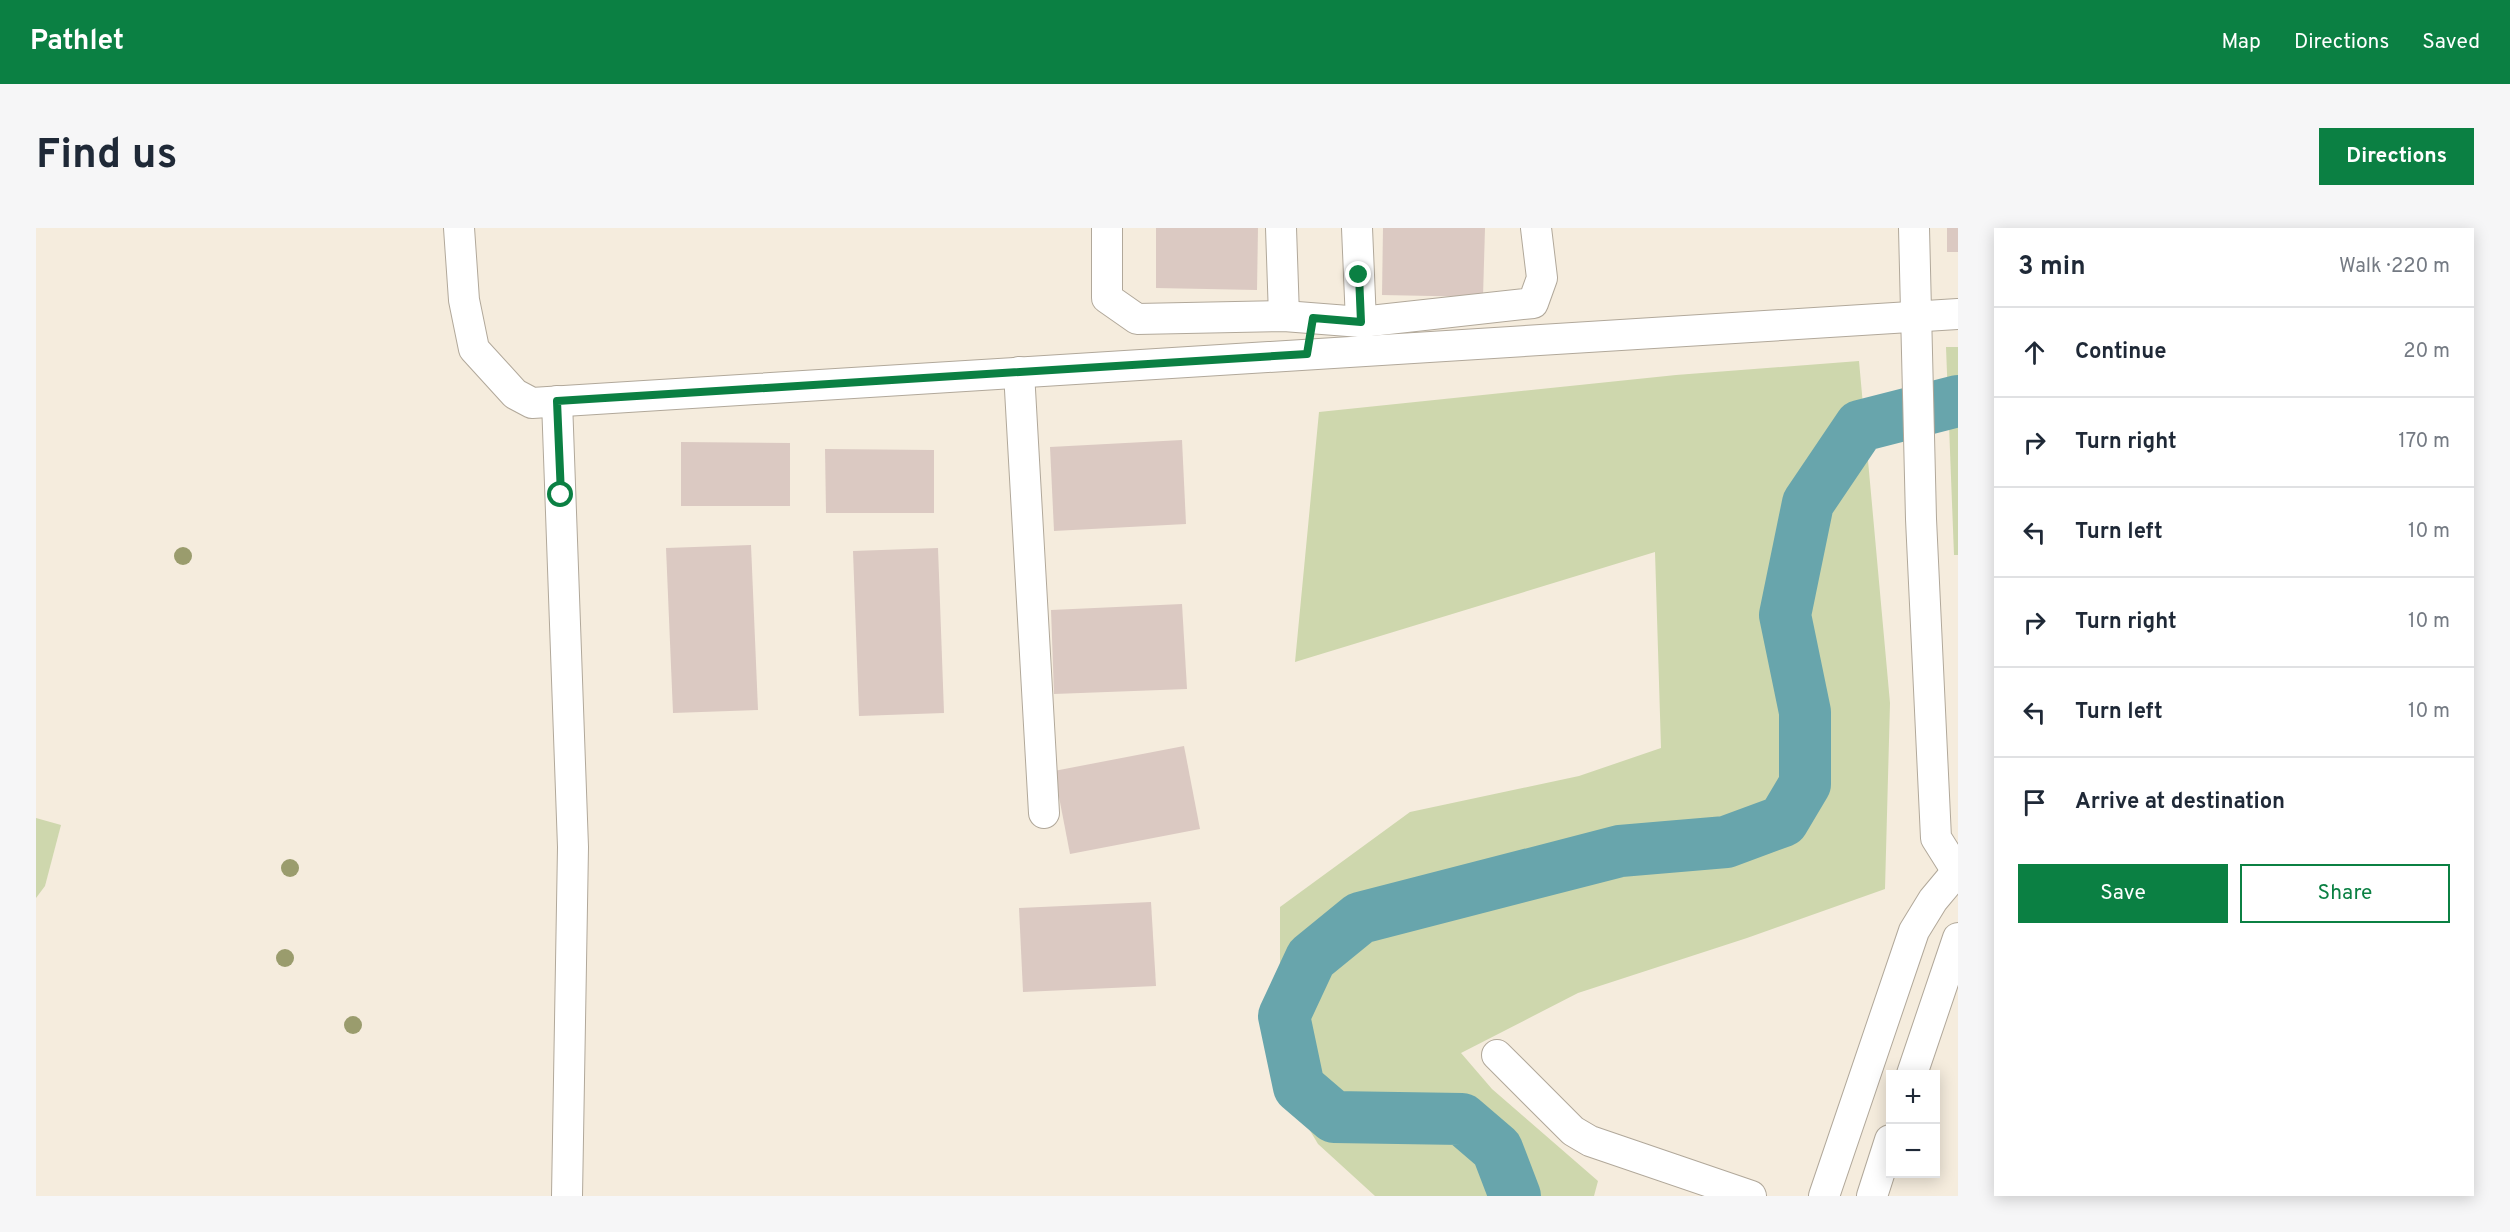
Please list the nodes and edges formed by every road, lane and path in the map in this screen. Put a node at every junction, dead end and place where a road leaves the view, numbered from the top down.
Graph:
1 (459, 228) edge
2 (1107, 228) edge
3 (1281, 228) edge
4 (1357, 228) edge
5 (1536, 228) edge
6 (1914, 228) edge
7 (1958, 314) edge
8 (1284, 315) junction
9 (1916, 316) junction
10 (1313, 318) junction
11 (1361, 322) junction
12 (1307, 354) junction
13 (1019, 372) junction
14 (557, 401) junction
15 (1044, 813) dead end
16 (1957, 871) edge
17 (1958, 938) edge
18 (1497, 1055) dead end
19 (1913, 1070) edge
20 (1886, 1152) edge
21 (567, 1196) edge
22 (1751, 1196) edge
23 (1824, 1196) edge
24 (1872, 1196) edge

1 - 14 street
2 - 8 street
3 - 8 street
4 - 11 street
5 - 11 street
6 - 9 street
7 - 9 street
8 - 10 street
9 - 12 street
9 - 16 street
10 - 11 street
10 - 12 street
12 - 13 street
13 - 14 street
13 - 15 street
14 - 21 street
16 - 23 street
17 - 19 street
18 - 22 street
20 - 24 street

